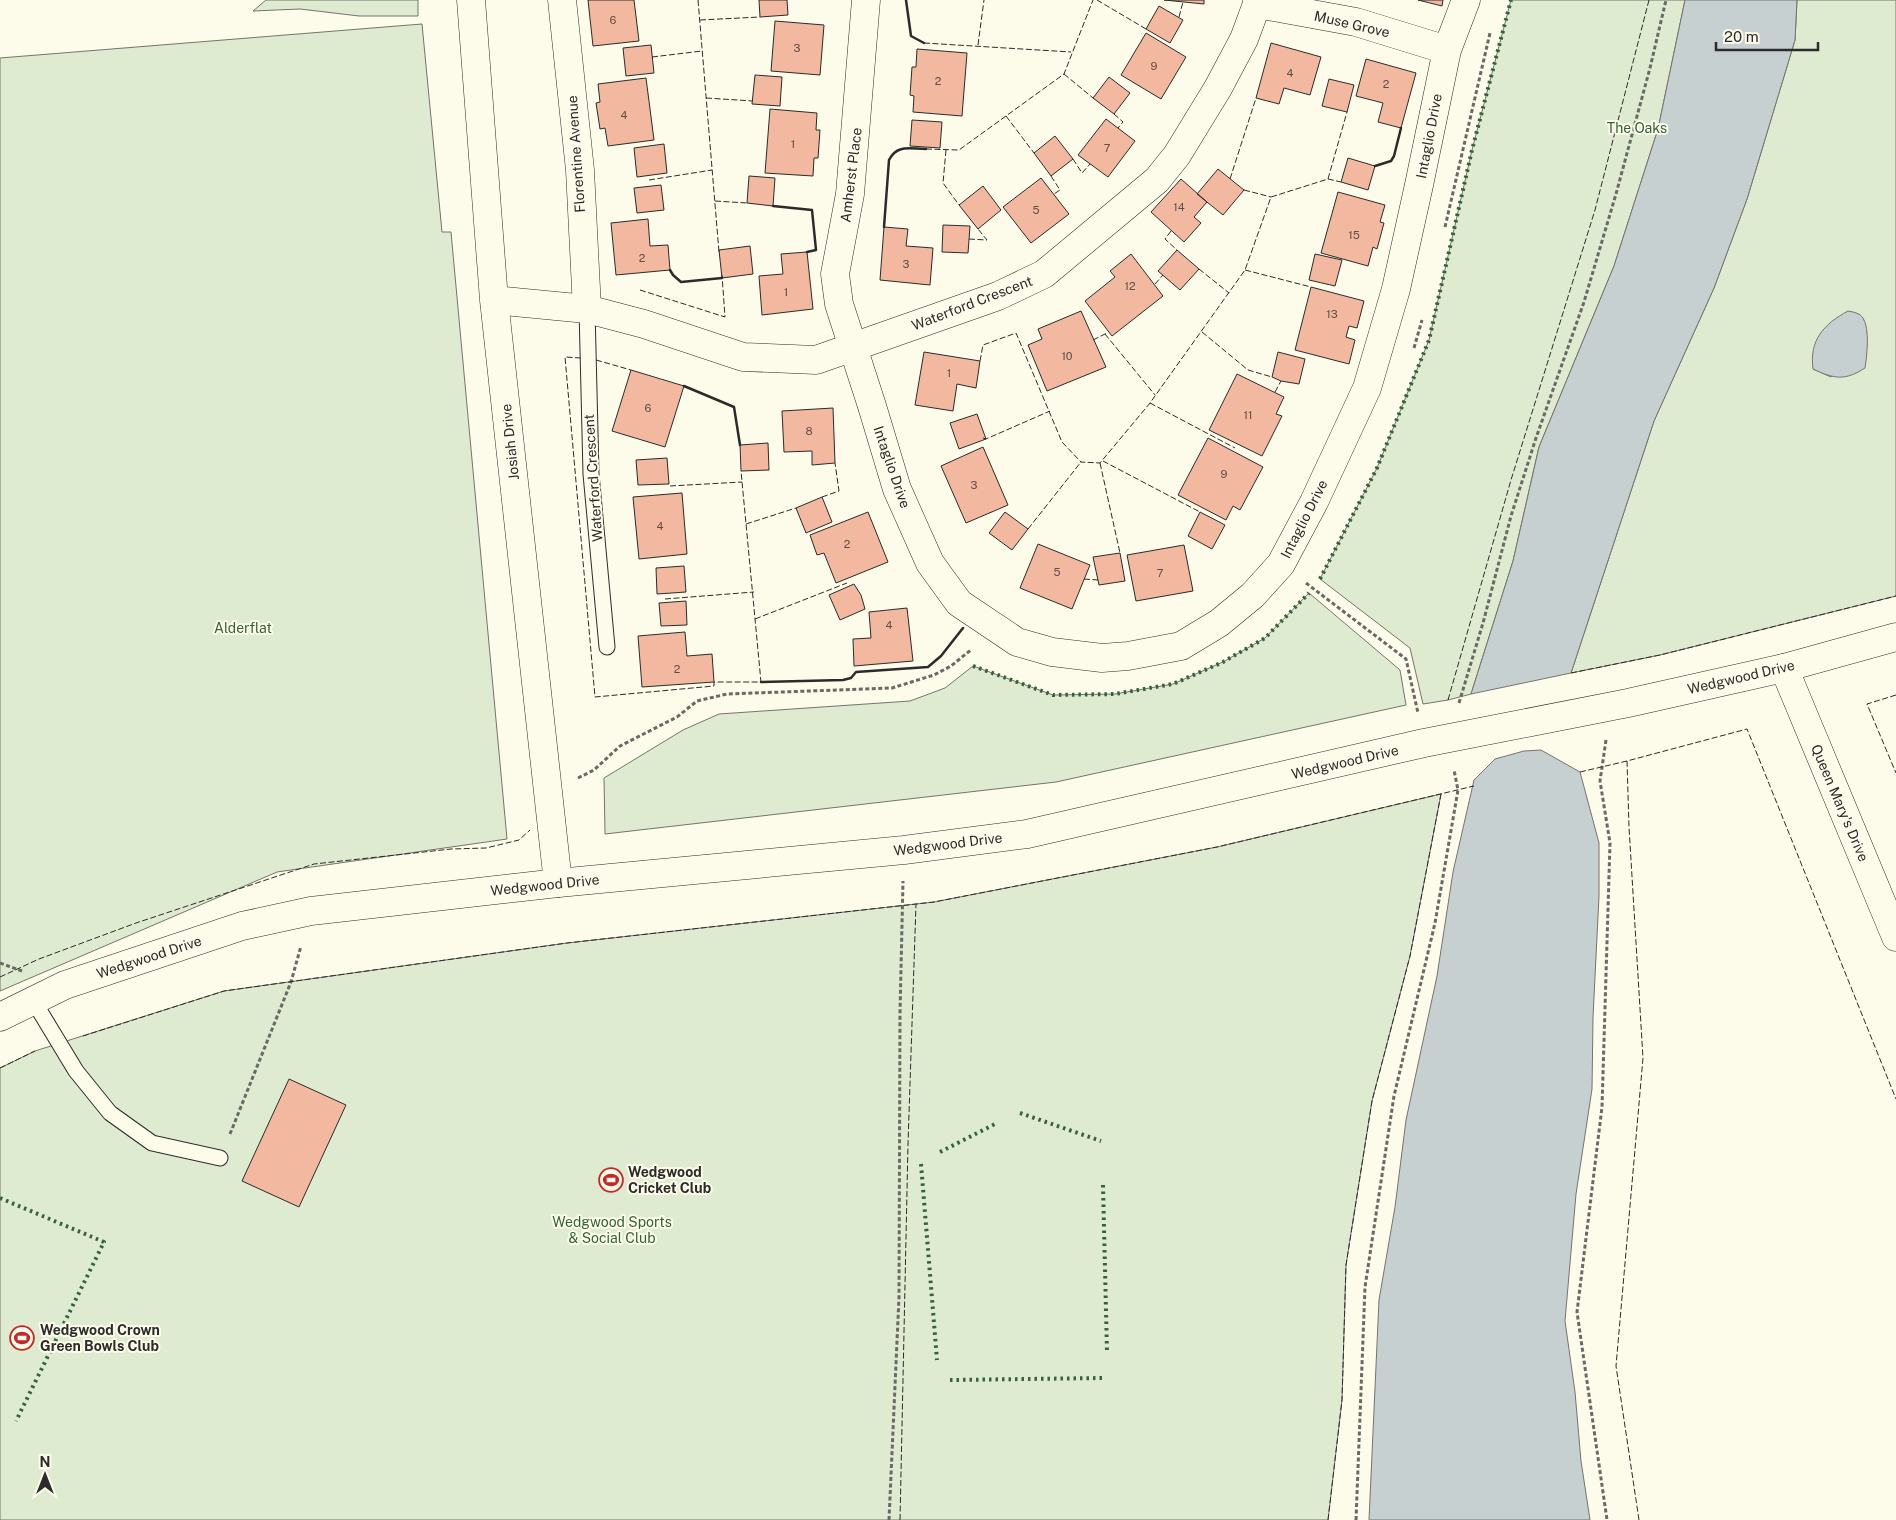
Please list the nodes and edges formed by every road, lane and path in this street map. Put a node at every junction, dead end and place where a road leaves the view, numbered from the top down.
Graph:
1 (471, 0) edge
2 (562, 0) edge
3 (866, 0) edge
4 (1466, 0) edge
5 (1666, 0) edge
6 (1257, 2) edge
7 (1446, 50) junction
8 (494, 300) junction
9 (588, 309) junction
10 (852, 348) junction
11 (1300, 578) dead end
12 (987, 623) junction
13 (1896, 637) edge
14 (607, 647) dead end
15 (1784, 668) junction
16 (1610, 707) junction
17 (1437, 741) junction
18 (549, 793) junction
19 (904, 850) junction
20 (558, 883) junction
21 (312, 911) junction
22 (1896, 937) edge
23 (33, 1000) junction
24 (0, 1017) edge
25 (220, 1158) joint
26 (890, 1520) edge
27 (1356, 1520) edge
28 (1607, 1520) edge

1 - 8 street, Josiah Drive
2 - 9 street, Florentine Avenue
3 - 10 street, Amherst Place
4 - 7 street, Intaglio Drive
5 - 17 path
6 - 7 street, Muse Grove
6 - 10 street, Waterford Crescent
7 - 12 street, Intaglio Drive
8 - 9 street, Waterford Crescent
8 - 18 street, Josiah Drive
9 - 10 street, Waterford Crescent
9 - 14 lane, Waterford Crescent
10 - 12 street, Intaglio Drive
11 - 17 path
12 - 18 path
13 - 15 street, Wedgwood Drive
15 - 16 street, Wedgwood Drive
15 - 22 street, Queen Mary's Drive
16 - 17 street, Wedgwood Drive
16 - 28 path
17 - 19 street, Wedgwood Drive
17 - 27 path
18 - 20 street, Josiah Drive
19 - 20 street, Wedgwood Drive
19 - 26 path
20 - 21 street, Wedgwood Drive
21 - 23 street, Wedgwood Drive
21 - 25 path
23 - 24 street, Wedgwood Drive
23 - 25 lane

